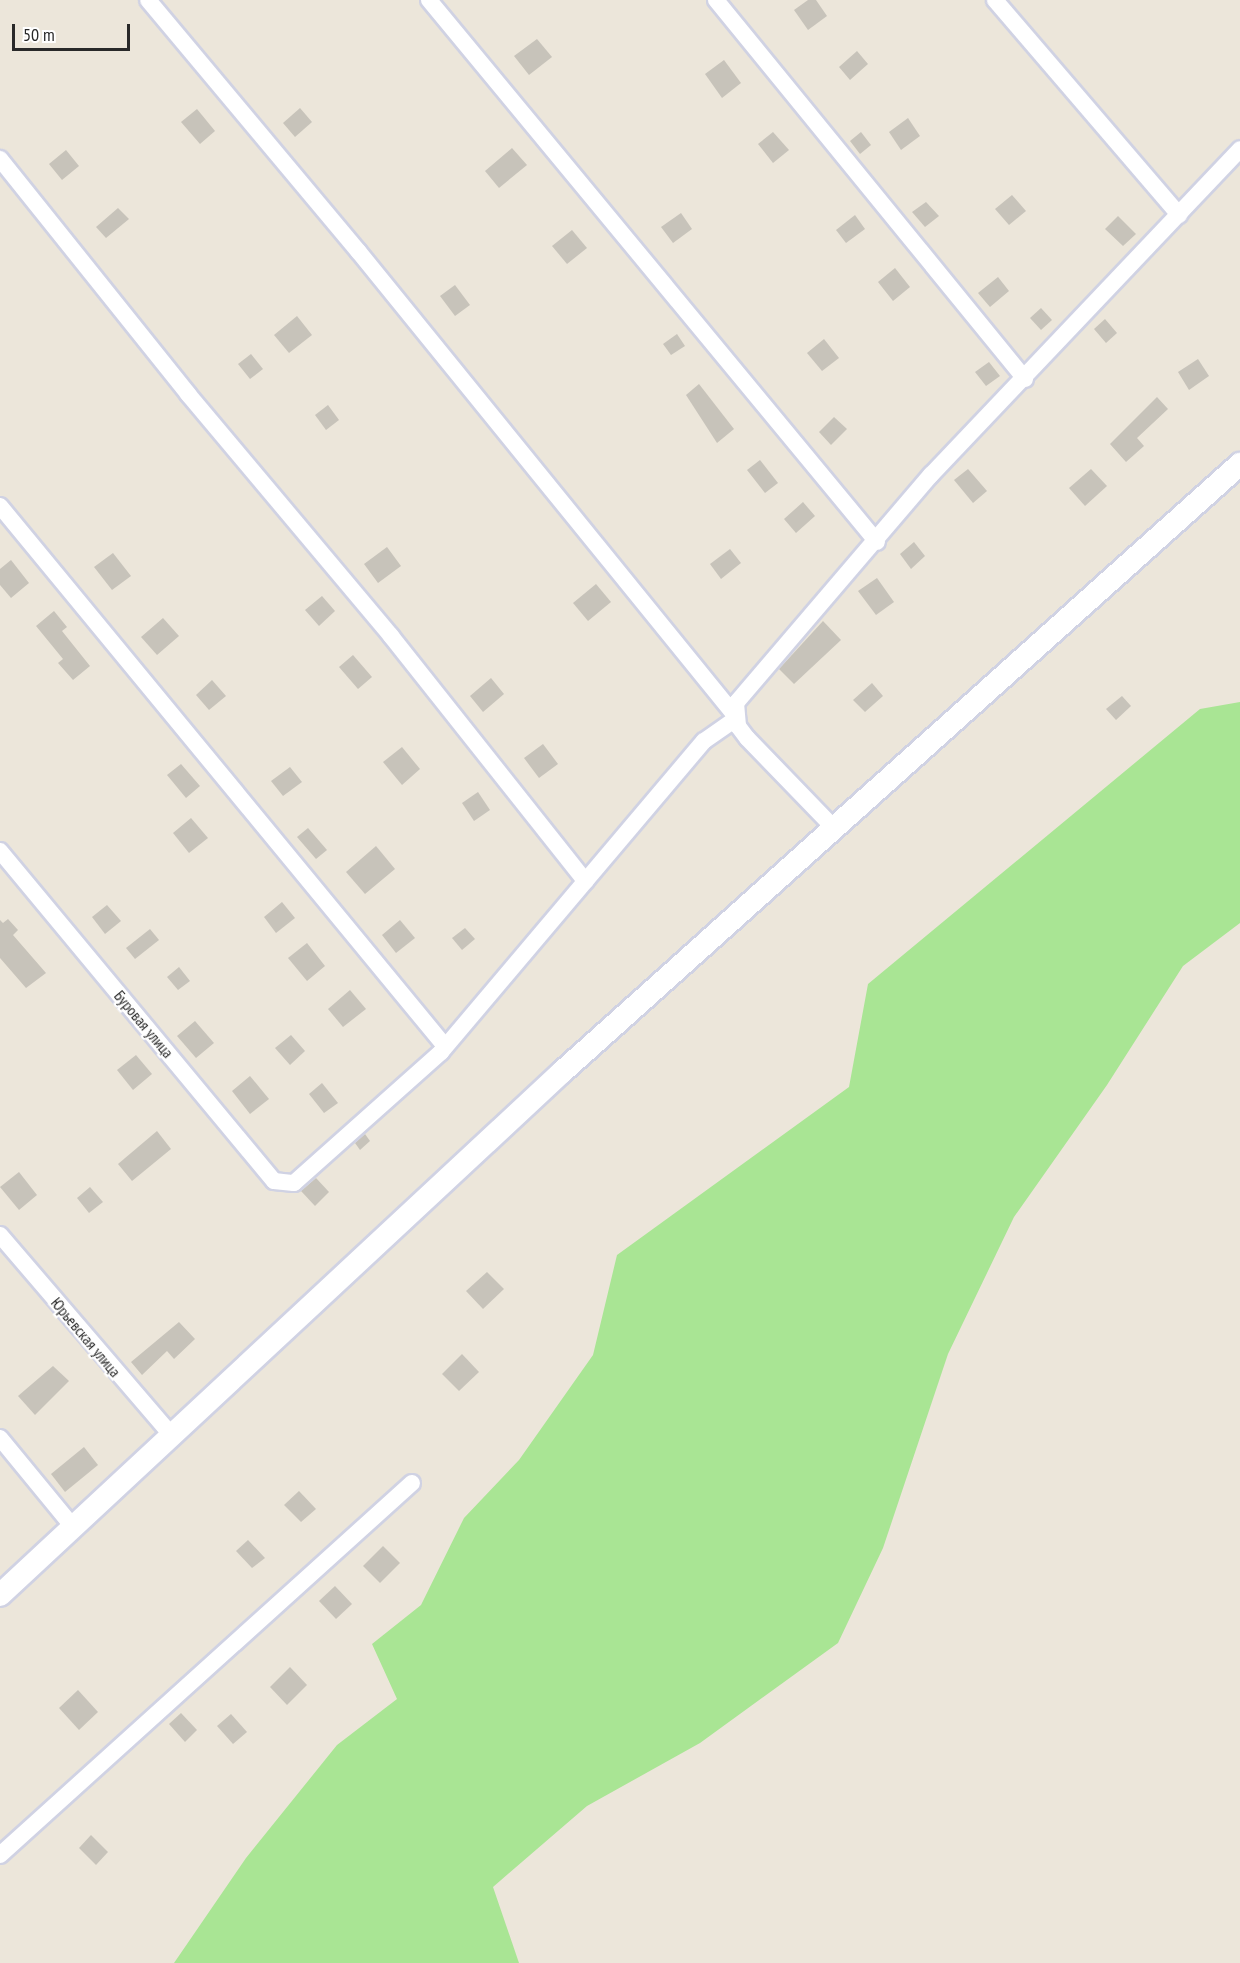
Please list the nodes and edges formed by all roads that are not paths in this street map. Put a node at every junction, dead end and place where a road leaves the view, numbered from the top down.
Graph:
1 (148, 0) edge
2 (429, 0) edge
3 (716, 0) edge
4 (995, 0) edge
5 (1240, 149) edge
6 (0, 159) edge
7 (1179, 214) junction
8 (1026, 379) junction
9 (1240, 464) edge
10 (0, 506) edge
11 (877, 542) junction
12 (737, 718) junction
13 (834, 828) junction
14 (0, 851) edge
15 (585, 881) junction
16 (444, 1045) junction
17 (0, 1235) edge
18 (173, 1437) junction
19 (0, 1438) edge
20 (412, 1483) dead end
21 (73, 1527) junction
22 (0, 1595) edge
23 (0, 1855) edge

1 - 12 street
2 - 11 street
3 - 8 street
4 - 7 street
5 - 7 street
6 - 15 street
7 - 8 street
8 - 11 street
9 - 13 main road
10 - 16 street
11 - 12 street
12 - 13 street
12 - 15 street
13 - 18 main road
14 - 16 street, Буровая улица
15 - 16 street
17 - 18 street, Юрьевская улица
18 - 21 main road
19 - 21 street
20 - 23 street
21 - 22 main road

